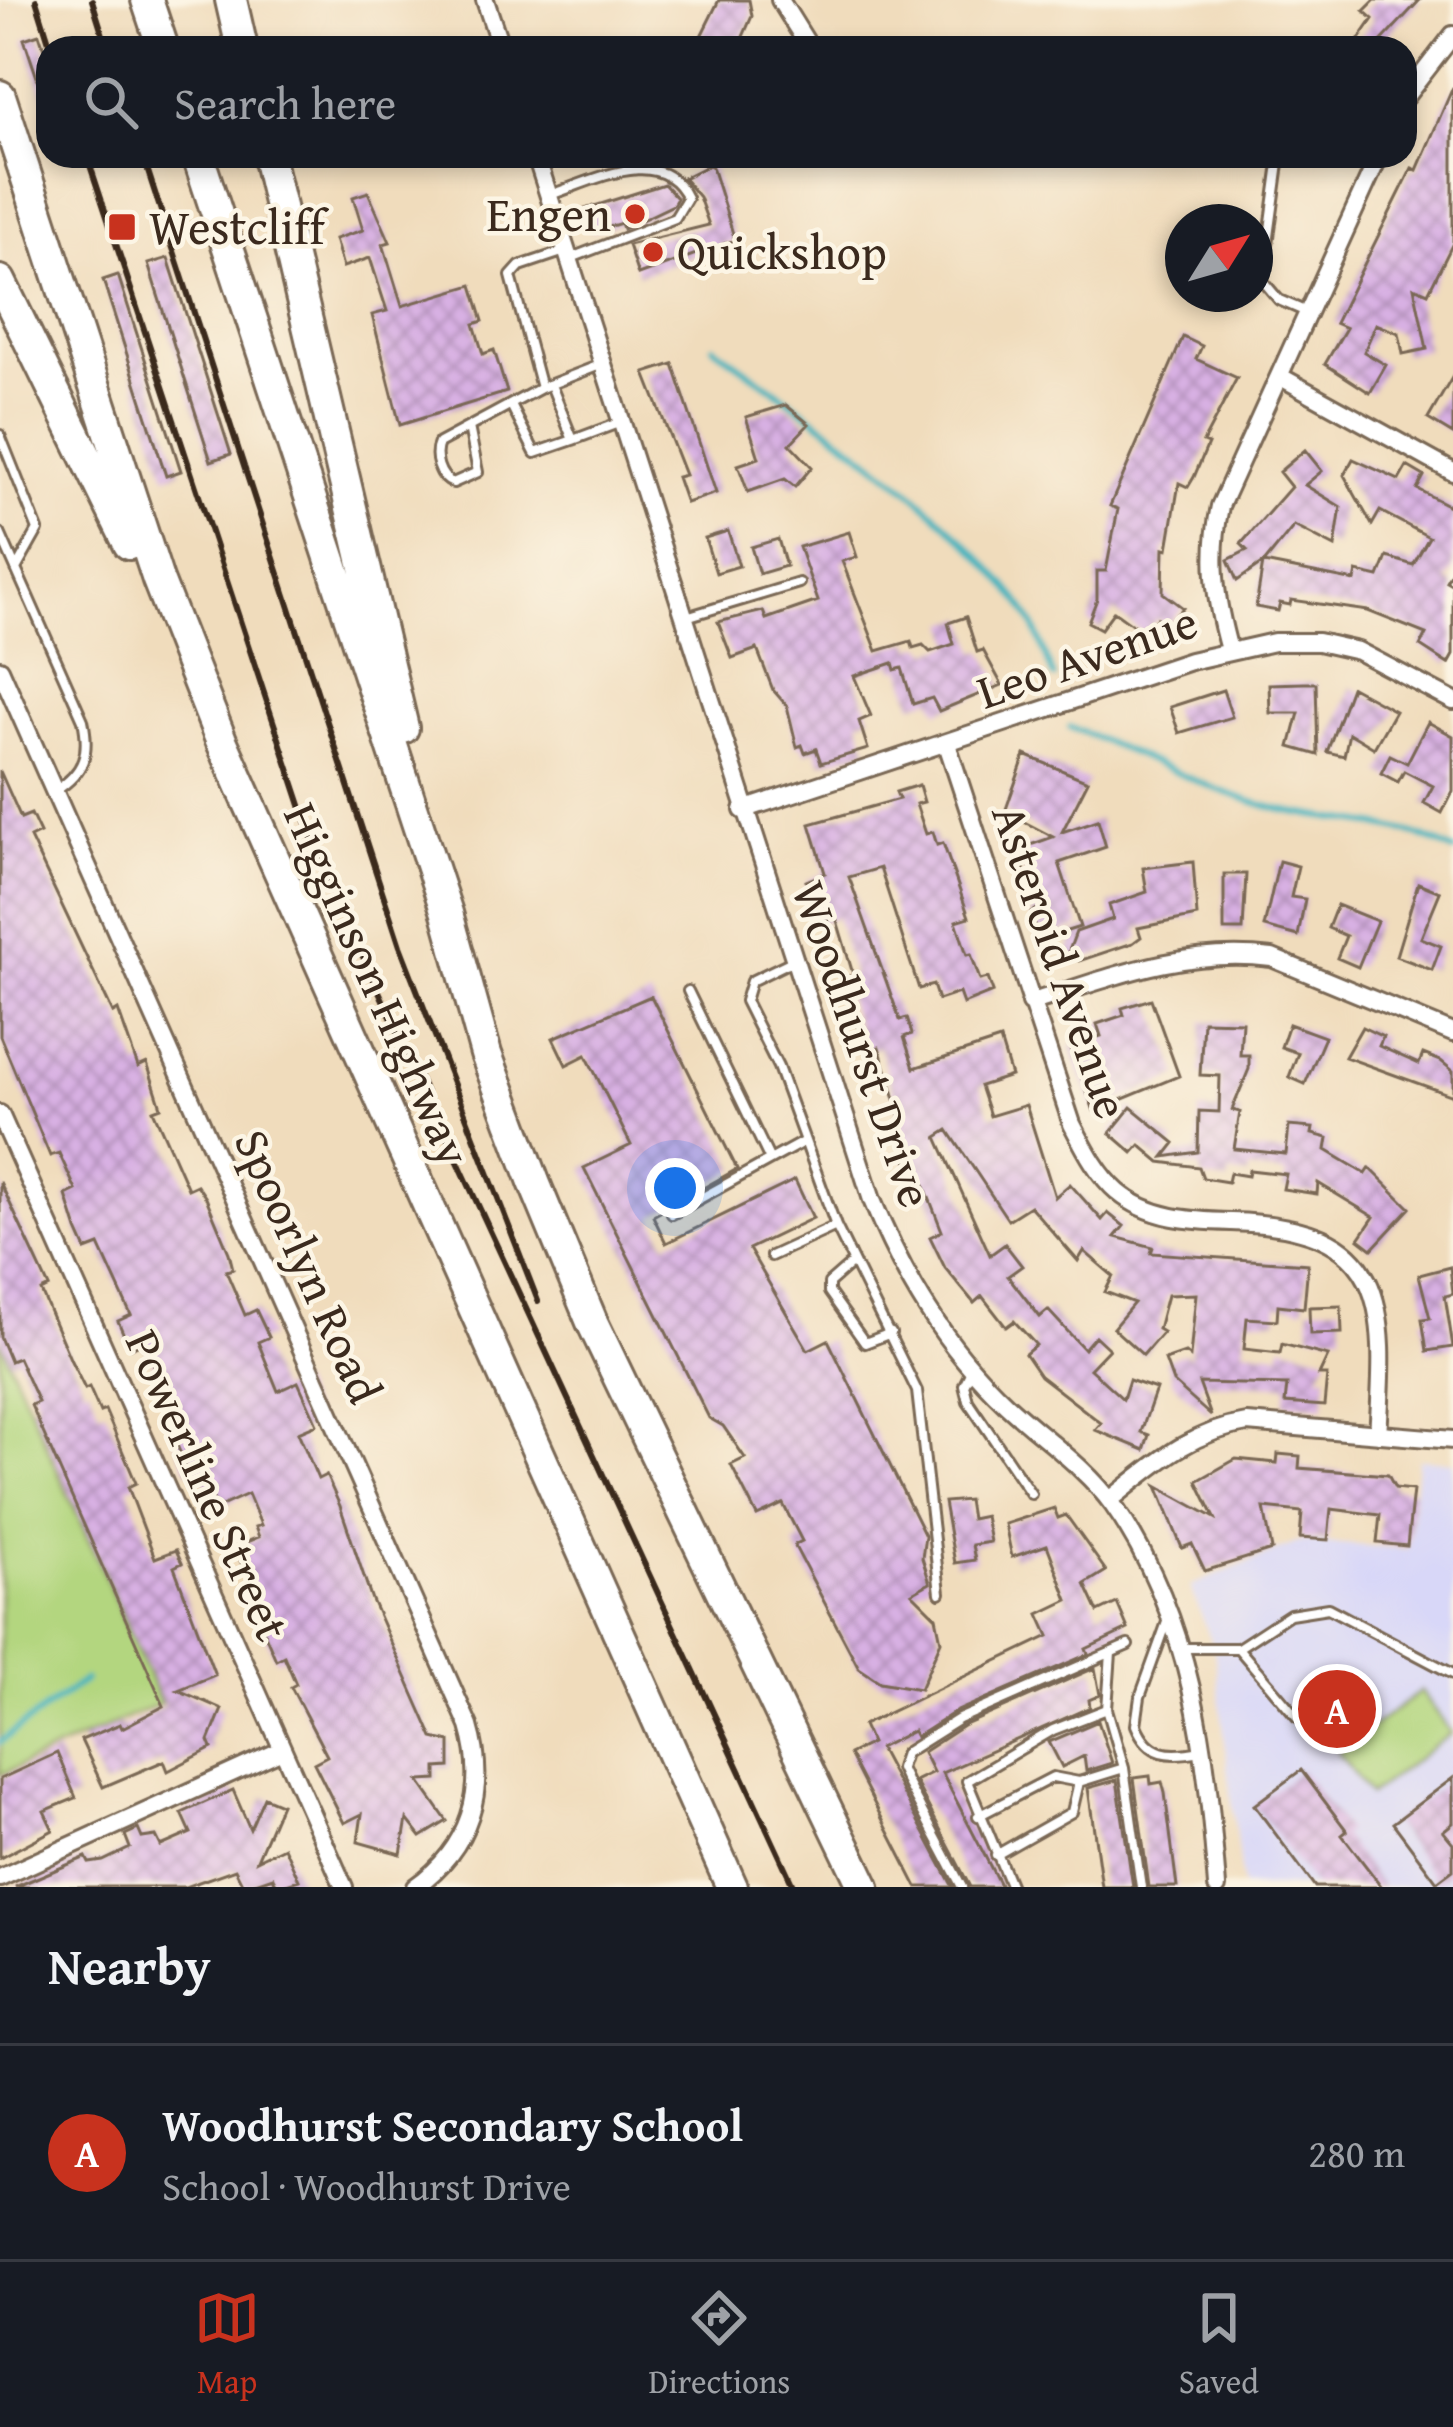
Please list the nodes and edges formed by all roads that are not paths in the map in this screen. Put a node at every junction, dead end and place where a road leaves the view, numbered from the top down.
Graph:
1 (147, 0) edge
2 (231, 0) edge
3 (485, 0) edge
4 (780, 0) edge
5 (1453, 35) edge
6 (159, 36) edge
7 (239, 36) edge
8 (497, 36) edge
9 (802, 36) edge
10 (1417, 78) edge
11 (0, 96) edge
12 (202, 168) edge
13 (271, 168) edge
14 (540, 168) edge
15 (1278, 168) edge
16 (1374, 168) edge
17 (549, 196) junction
18 (566, 255) junction
19 (0, 281) edge
20 (1311, 314) junction
21 (602, 364) junction
22 (1281, 377) junction
23 (546, 386) junction
24 (511, 405) junction
25 (621, 422) junction
26 (470, 428) junction
27 (0, 435) edge
28 (573, 440) junction
29 (1453, 472) edge
30 (0, 533) edge
31 (16, 569) junction
32 (800, 583) dead end
33 (685, 618) junction
34 (1229, 650) junction
35 (0, 670) edge
36 (1453, 701) edge
37 (220, 740) junction
38 (946, 745) junction
39 (54, 791) junction
40 (743, 810) junction
41 (447, 913) junction
42 (793, 960) junction
43 (688, 991) dead end
44 (1030, 1003) junction
45 (1453, 1033) edge
46 (0, 1114) edge
47 (803, 1142) junction
48 (770, 1160) junction
49 (672, 1214) dead end
50 (836, 1226) junction
51 (771, 1256) dead end
52 (853, 1262) junction
53 (891, 1333) junction
54 (972, 1369) junction
55 (1378, 1434) junction
56 (1453, 1440) edge
57 (1031, 1494) dead end
58 (1110, 1500) junction
59 (940, 1593) dead end
60 (1170, 1612) junction
61 (1128, 1645) dead end
62 (1181, 1648) junction
63 (1238, 1648) junction
64 (1112, 1652) junction
65 (1453, 1674) edge
66 (1106, 1709) junction
67 (1297, 1717) dead end
68 (282, 1750) junction
69 (1202, 1751) junction
70 (1124, 1768) junction
71 (1079, 1782) junction
72 (978, 1816) junction
73 (996, 1855) junction
74 (0, 1877) edge
75 (344, 1887) edge
76 (415, 1887) edge
77 (732, 1887) edge
78 (864, 1887) edge
79 (962, 1887) edge
80 (1011, 1887) edge
81 (1142, 1887) edge
82 (1217, 1887) edge

1 - 6 highway
2 - 7 highway
3 - 8 street
4 - 9 street
5 - 10 street
11 - 37 highway, Higginson Highway
12 - 41 highway, Higginson Highway
13 - 41 highway
14 - 17 street, Woodhurst Drive
15 - 20 lane
16 - 20 street
17 - 18 street, Woodhurst Drive
17 - 18 lane
18 - 21 street, Woodhurst Drive
18 - 23 lane
19 - 37 highway
20 - 22 street
21 - 23 lane
21 - 25 street, Woodhurst Drive
22 - 29 street
22 - 34 street
23 - 24 lane
23 - 28 lane
24 - 26 lane
24 - 28 lane
25 - 28 lane
25 - 33 street, Woodhurst Drive
26 - 26 lane
27 - 31 lane
30 - 31 lane
31 - 39 lane
32 - 33 lane
33 - 40 street, Woodhurst Drive
34 - 36 street, Leo Avenue
34 - 38 street, Leo Avenue
35 - 39 street, Spoorlyn Road
37 - 77 highway, Higginson Highway
38 - 40 street, Leo Avenue
38 - 44 street, Asteroid Avenue
39 - 76 street, Spoorlyn Road
40 - 42 street, Woodhurst Drive
41 - 78 highway, Higginson Highway
42 - 47 lane
42 - 54 street, Woodhurst Drive
43 - 48 lane
44 - 45 street
44 - 55 street, Asteroid Avenue
46 - 68 street, Powerline Street
47 - 48 lane
47 - 50 lane
48 - 49 lane
50 - 51 lane
50 - 52 lane
52 - 53 lane
52 - 53 lane
53 - 59 lane
54 - 57 lane
54 - 58 street, Woodhurst Drive
55 - 56 street
55 - 58 street
58 - 60 street, Woodhurst Drive
60 - 62 street, Woodhurst Drive
60 - 69 lane
61 - 64 lane
62 - 63 lane
62 - 69 street, Woodhurst Drive
63 - 65 lane
63 - 67 lane
64 - 66 lane
64 - 79 lane
66 - 70 lane
66 - 72 lane
68 - 74 street
68 - 75 street, Powerline Street
69 - 82 street, Woodhurst Drive
70 - 71 lane
70 - 81 lane
71 - 72 lane
71 - 73 lane
72 - 73 lane
73 - 80 lane

